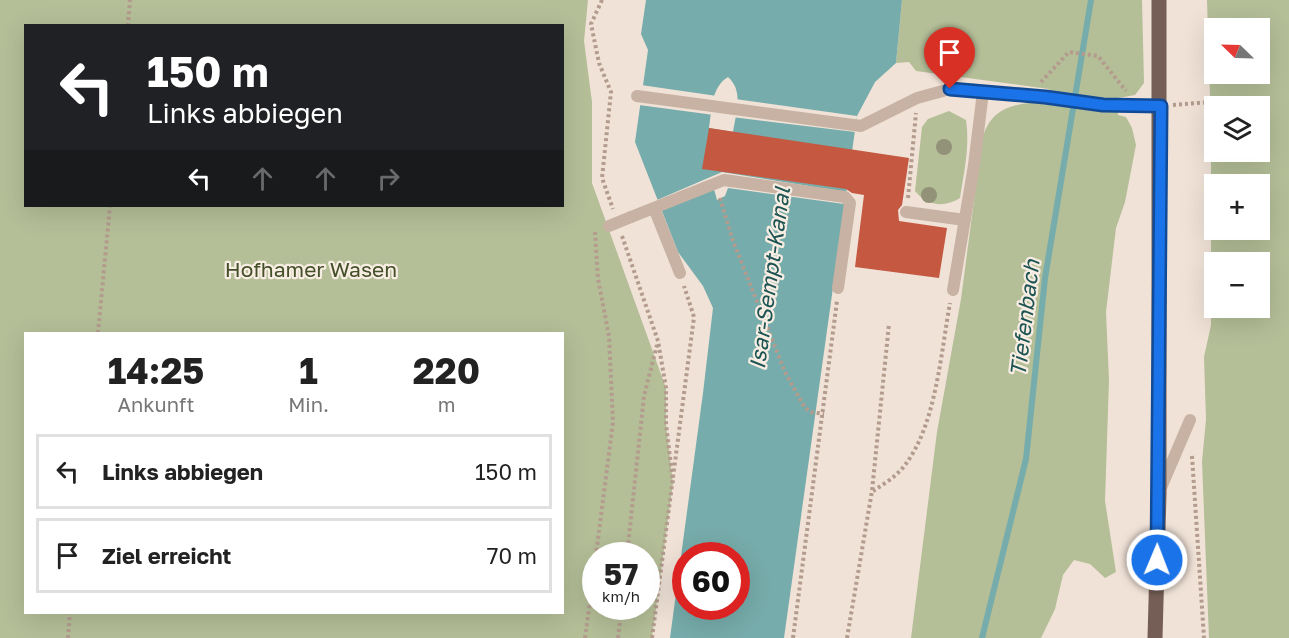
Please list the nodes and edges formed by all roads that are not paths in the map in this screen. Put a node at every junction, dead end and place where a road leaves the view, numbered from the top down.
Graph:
1 (1159, 0) edge
2 (983, 92) junction
3 (637, 96) dead end
4 (1161, 106) junction
5 (657, 207) junction
6 (906, 212) road end
7 (965, 220) junction
8 (609, 226) road end
9 (680, 273) road end
10 (838, 288) road end
11 (953, 290) road end
12 (1190, 420) dead end
13 (1159, 494) junction
14 (1155, 638) edge

1 - 4 main road
2 - 3 lane
2 - 4 lane
2 - 7 lane
4 - 13 main road
5 - 8 lane, bridge
5 - 9 lane
5 - 10 lane
6 - 7 lane
7 - 11 lane
12 - 13 lane
13 - 14 main road

